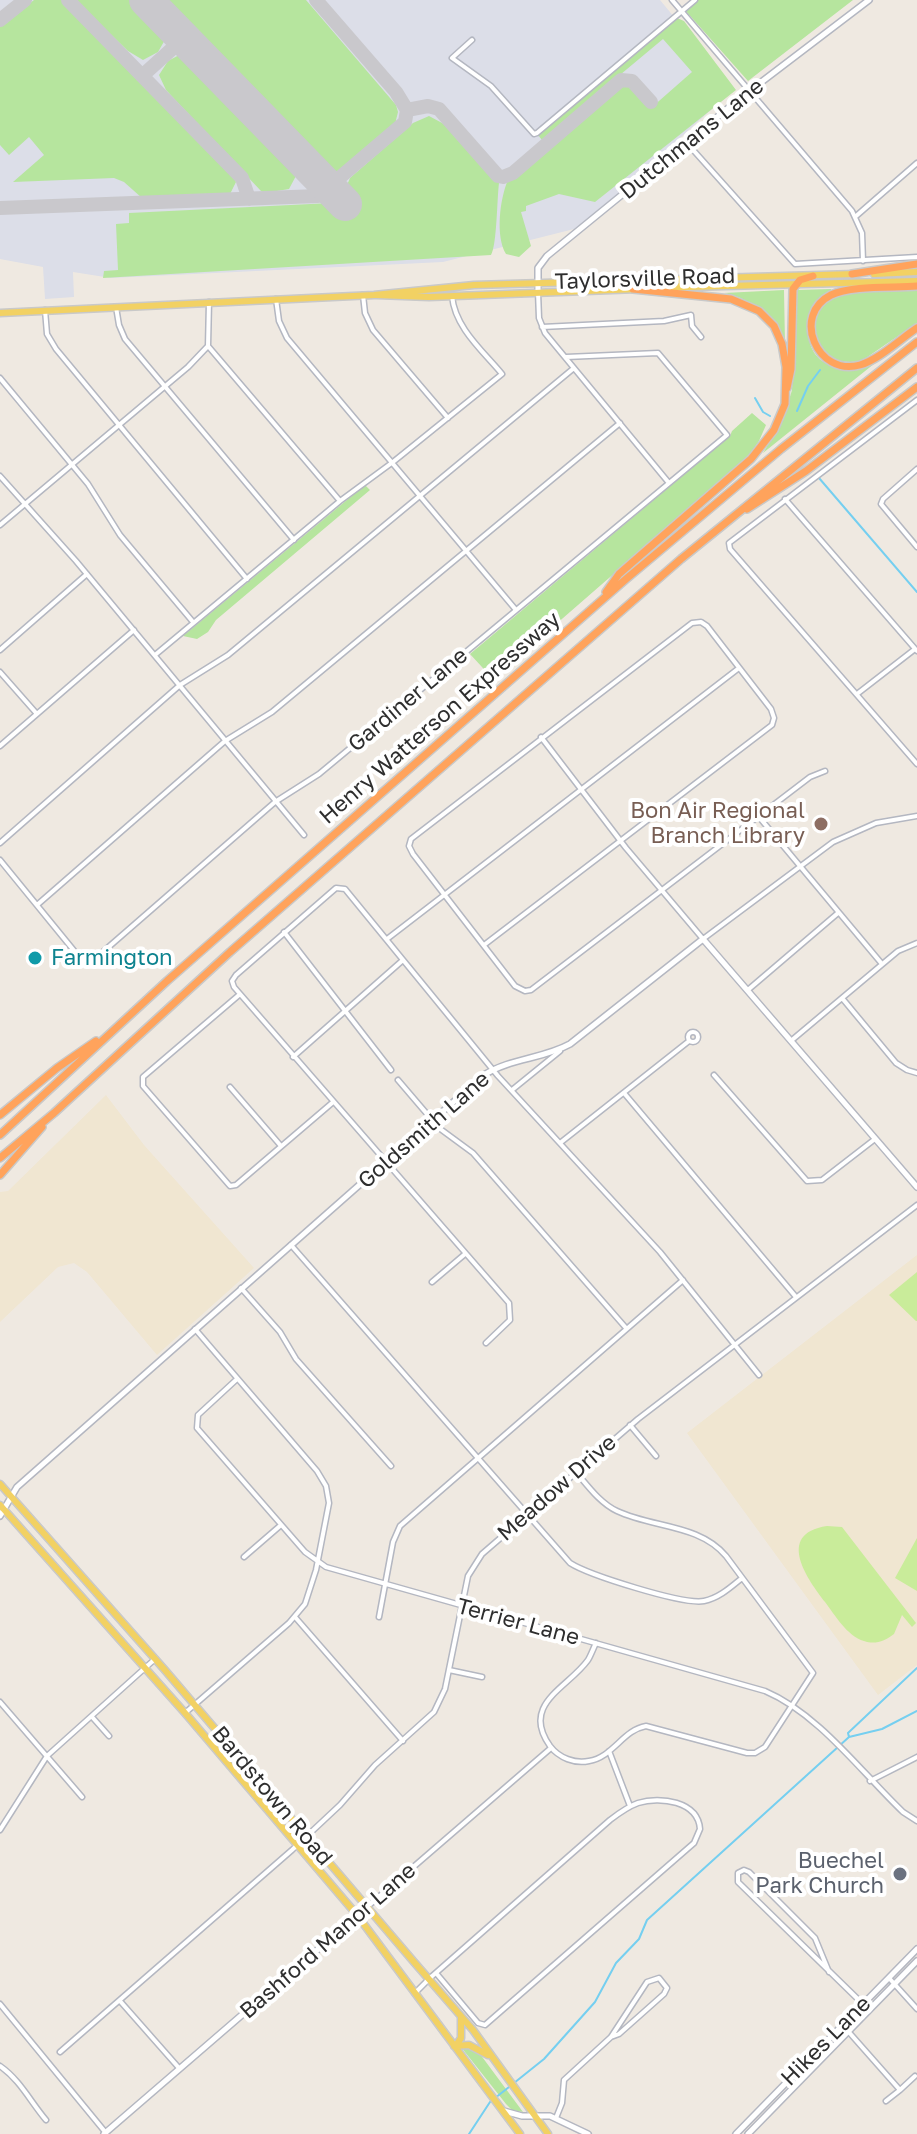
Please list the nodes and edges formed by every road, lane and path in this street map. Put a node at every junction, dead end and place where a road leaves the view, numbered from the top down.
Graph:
1 (672, 0) edge
2 (695, 0) edge
3 (869, 0) edge
4 (681, 12) junction
5 (472, 40) dead end
6 (749, 91) junction
7 (686, 142) junction
8 (916, 166) edge
9 (855, 217) junction
10 (917, 257) edge
11 (863, 261) junction
12 (917, 264) edge
13 (917, 272) edge
14 (852, 274) junction
15 (813, 276) junction
16 (703, 277) junction
17 (538, 282) junction
18 (917, 284) edge
19 (794, 286) junction
20 (665, 287) junction
21 (633, 289) junction
22 (538, 292) junction
23 (363, 295) junction
24 (374, 295) junction
25 (452, 296) junction
26 (276, 299) junction
27 (209, 302) junction
28 (116, 307) junction
29 (45, 310) junction
30 (0, 313) edge
31 (542, 327) junction
32 (917, 328) edge
33 (701, 337) dead end
34 (917, 342) edge
35 (208, 346) junction
36 (566, 357) junction
37 (574, 368) junction
38 (917, 368) edge
39 (0, 379) edge
40 (164, 387) junction
41 (917, 387) edge
42 (785, 394) junction
43 (917, 400) edge
44 (448, 418) junction
45 (620, 423) junction
46 (120, 425) junction
47 (393, 462) junction
48 (72, 464) junction
49 (917, 469) edge
50 (0, 476) edge
51 (669, 483) junction
52 (420, 495) junction
53 (785, 499) junction
54 (340, 501) junction
55 (24, 505) junction
56 (0, 525) edge
57 (718, 527) junction
58 (294, 540) junction
59 (917, 547) edge
60 (467, 551) junction
61 (87, 574) junction
62 (247, 579) junction
63 (600, 602) junction
64 (516, 610) junction
65 (193, 622) junction
66 (134, 630) junction
67 (0, 650) edge
68 (916, 650) edge
69 (155, 655) junction
70 (739, 668) junction
71 (0, 672) edge
72 (180, 685) junction
73 (857, 694) junction
74 (37, 714) junction
75 (541, 737) junction
76 (225, 741) junction
77 (0, 746) edge
78 (917, 764) edge
79 (825, 771) dead end
80 (581, 789) junction
81 (276, 801) junction
82 (917, 816) edge
83 (759, 817) junction
84 (304, 835) dead end
85 (621, 841) junction
86 (0, 843) edge
87 (0, 860) edge
88 (799, 866) junction
89 (662, 890) junction
90 (444, 894) junction
91 (37, 905) junction
92 (839, 913) junction
93 (284, 932) junction
94 (387, 939) junction
95 (703, 939) junction
96 (917, 943) edge
97 (484, 945) junction
98 (403, 960) junction
99 (882, 964) junction
100 (749, 989) junction
101 (239, 995) junction
102 (842, 998) junction
103 (345, 1009) junction
104 (121, 1023) junction
105 (792, 1040) junction
106 (689, 1041) dead end
107 (564, 1047) junction
108 (293, 1057) junction
109 (391, 1070) dead end
110 (493, 1070) junction
111 (917, 1073) edge
112 (714, 1075) dead end
113 (398, 1080) dead end
114 (230, 1087) dead end
115 (512, 1090) junction
116 (624, 1093) junction
117 (332, 1103) junction
118 (54, 1113) junction
119 (0, 1115) edge
120 (433, 1120) junction
121 (0, 1135) edge
122 (875, 1139) junction
123 (560, 1143) junction
124 (281, 1146) junction
125 (0, 1158) edge
126 (384, 1163) junction
127 (0, 1175) edge
128 (917, 1187) edge
129 (917, 1205) edge
130 (291, 1245) junction
131 (465, 1254) junction
132 (683, 1280) junction
133 (432, 1282) dead end
134 (241, 1288) junction
135 (796, 1297) junction
136 (626, 1328) junction
137 (195, 1329) junction
138 (486, 1343) dead end
139 (735, 1344) junction
140 (759, 1375) dead end
141 (237, 1379) junction
142 (630, 1425) junction
143 (656, 1456) dead end
144 (477, 1459) junction
145 (391, 1466) dead end
146 (576, 1472) junction
147 (0, 1484) edge
148 (11, 1497) junction
149 (2, 1511) edge
150 (527, 1515) junction
151 (281, 1525) junction
152 (244, 1557) dead end
153 (317, 1562) junction
154 (742, 1578) junction
155 (385, 1584) junction
156 (100, 1597) junction
157 (88, 1604) junction
158 (461, 1606) junction
159 (295, 1617) junction
160 (379, 1617) dead end
161 (596, 1643) junction
162 (155, 1659) junction
163 (145, 1668) junction
164 (449, 1670) junction
165 (482, 1677) dead end
166 (0, 1702) edge
167 (194, 1705) junction
168 (793, 1706) junction
169 (185, 1713) junction
170 (93, 1718) junction
171 (109, 1736) dead end
172 (403, 1741) junction
173 (551, 1748) junction
174 (609, 1751) junction
175 (47, 1756) junction
176 (917, 1757) edge
177 (870, 1781) junction
178 (82, 1797) dead end
179 (630, 1806) junction
180 (916, 1820) edge
181 (0, 1830) edge
182 (306, 1836) junction
183 (297, 1845) junction
184 (367, 1907) junction
185 (357, 1915) junction
186 (917, 1949) edge
187 (917, 1961) edge
188 (829, 1972) junction
189 (433, 1976) junction
190 (889, 1978) junction
191 (895, 1984) junction
192 (415, 1993) junction
193 (120, 2001) junction
194 (0, 2004) edge
195 (862, 2004) junction
196 (868, 2009) junction
197 (917, 2009) edge
198 (460, 2013) junction
199 (847, 2030) junction
200 (611, 2037) junction
201 (454, 2046) junction
202 (60, 2052) dead end
203 (492, 2057) junction
204 (0, 2066) edge
205 (179, 2068) junction
206 (915, 2076) dead end
207 (900, 2090) junction
208 (886, 2101) dead end
209 (503, 2109) junction
210 (535, 2115) junction
211 (556, 2118) junction
212 (46, 2120) dead end
213 (105, 2133) edge
214 (520, 2134) edge
215 (548, 2134) edge
216 (588, 2134) edge
217 (736, 2134) edge
218 (748, 2134) edge

1 - 4 street
2 - 4 street
3 - 6 street, Dutchmans Lane
4 - 5 street
4 - 6 street
6 - 7 street, Dutchmans Lane
6 - 9 street
7 - 11 street
7 - 17 street, Dutchmans Lane
8 - 9 street
9 - 11 street
10 - 11 street
12 - 14 highway
13 - 14 main road, Taylorsville Road
14 - 15 main road, Taylorsville Road
15 - 16 main road, Taylorsville Road
15 - 19 highway
16 - 17 main road, Taylorsville Road
16 - 20 main road
17 - 22 street, Dutchmans Lane
17 - 24 main road, Taylorsville Road
18 - 19 main road, Taylorsville Road
18 - 32 highway
19 - 20 main road, Taylorsville Road
19 - 42 highway
20 - 21 main road, Taylorsville Road
21 - 22 main road, Taylorsville Road
21 - 42 highway
22 - 25 main road, Taylorsville Road
22 - 31 street
23 - 24 main road, Taylorsville Road
23 - 26 main road, Taylorsville Road
23 - 44 street
24 - 25 main road, Taylorsville Road
25 - 44 street
26 - 27 main road, Taylorsville Road
26 - 47 street
27 - 28 main road, Taylorsville Road
27 - 35 street
28 - 29 main road, Taylorsville Road
28 - 40 street
29 - 30 main road, Taylorsville Road
29 - 46 street
31 - 33 street
31 - 36 street
34 - 63 highway, Henry Watterson Expressway
35 - 40 street
35 - 54 street
36 - 37 street
36 - 51 street, Gardiner Lane
37 - 45 street
37 - 52 street
38 - 57 highway, Henry Watterson Expressway
39 - 48 street
40 - 46 street
40 - 58 street
41 - 57 highway
42 - 63 highway
43 - 53 street
44 - 47 street
45 - 51 street
45 - 60 street
46 - 48 street
46 - 62 street
47 - 52 street
47 - 54 street
48 - 55 street
48 - 65 street
49 - 59 street
50 - 55 street
51 - 64 street, Gardiner Lane
52 - 60 street
52 - 72 street
53 - 68 street
53 - 73 street
54 - 58 street
55 - 56 street
55 - 61 street
57 - 118 highway, Henry Watterson Expressway
58 - 62 street
60 - 64 street
60 - 76 street
61 - 66 street
61 - 67 street
62 - 65 street
63 - 104 highway, Henry Watterson Expressway
64 - 81 street, Gardiner Lane
65 - 69 street
66 - 69 street
66 - 74 street
68 - 73 street
69 - 72 street
70 - 75 street
70 - 80 street
70 - 85 street
71 - 74 street
72 - 76 street
72 - 86 street
73 - 78 street
74 - 77 street
75 - 80 street
75 - 90 street
76 - 81 street
76 - 91 street
79 - 83 street
80 - 85 street
80 - 90 street
81 - 84 street
81 - 91 street, Gardiner Lane
82 - 88 street
83 - 88 street
83 - 89 street
85 - 89 street
85 - 97 street
87 - 91 street
88 - 92 street
88 - 95 street
89 - 95 street
89 - 97 street
90 - 94 street
90 - 97 street
92 - 99 street
92 - 100 street
93 - 94 street
93 - 101 street
93 - 103 street
94 - 98 street
95 - 100 street
95 - 107 street, Goldsmith Lane
96 - 99 street
98 - 103 street
98 - 110 street
99 - 102 street
100 - 105 street
101 - 108 street
101 - 124 street
102 - 105 street
102 - 111 street
103 - 108 street
103 - 109 street
104 - 119 highway
104 - 121 highway, Henry Watterson Expressway
105 - 122 street
106 - 116 street
107 - 110 street, Goldsmith Lane
107 - 115 street
108 - 117 street
110 - 115 street
110 - 120 street, Goldsmith Lane
112 - 122 street
113 - 120 street
114 - 124 street
115 - 123 street
116 - 123 street
116 - 135 street
117 - 124 street
117 - 126 street
118 - 125 highway, Henry Watterson Expressway
118 - 127 highway
120 - 126 street, Goldsmith Lane
120 - 136 street
122 - 128 street
123 - 132 street
126 - 130 street, Goldsmith Lane
126 - 131 street
129 - 135 street, Meadow Drive
130 - 134 street, Goldsmith Lane
130 - 144 street
131 - 133 street
131 - 138 street
132 - 136 street
132 - 139 street
134 - 137 street, Goldsmith Lane
134 - 145 street
135 - 139 street, Meadow Drive
136 - 144 street
137 - 141 street
137 - 148 street, Goldsmith Lane
139 - 140 street
139 - 142 street, Meadow Drive
141 - 151 street, Terrier Lane
141 - 153 street
142 - 143 street
142 - 146 street, Meadow Drive
144 - 150 street
144 - 155 street
146 - 150 street, Meadow Drive
146 - 154 street
147 - 148 main road, Bardstown Road
148 - 149 street, Goldsmith Lane
148 - 156 main road, Bardstown Road
149 - 157 main road, Bardstown Road
150 - 154 street
150 - 158 street, Meadow Drive
151 - 152 street
151 - 153 street, Terrier Lane
153 - 155 street, Terrier Lane
153 - 159 street
154 - 168 street
155 - 158 street, Terrier Lane
155 - 160 street
156 - 157 main road
156 - 162 main road, Bardstown Road
157 - 163 main road, Bardstown Road
158 - 161 street, Terrier Lane
158 - 164 street, Meadow Drive
159 - 167 street
159 - 172 street
161 - 168 street, Terrier Lane
161 - 173 street
162 - 163 street
162 - 167 main road, Bardstown Road
163 - 169 main road, Bardstown Road
163 - 170 street
164 - 165 street
164 - 172 street, Meadow Drive
166 - 175 street
167 - 169 street
167 - 182 main road, Bardstown Road
168 - 174 street
168 - 177 street, Terrier Lane
169 - 183 main road, Bardstown Road
170 - 171 street
170 - 175 street
172 - 182 street, Meadow Drive
173 - 174 street
173 - 184 street, Bashford Manor Lane
174 - 179 street
175 - 178 street
175 - 181 street
176 - 177 street
177 - 180 street, Terrier Lane
179 - 189 street
179 - 189 street
182 - 183 street, Meadow Drive
182 - 184 main road, Bardstown Road
183 - 185 main road, Bardstown Road
183 - 193 street, Meadow Drive
184 - 185 street, Bashford Manor Lane
184 - 189 main road, Bardstown Road
185 - 192 main road, Bardstown Road
185 - 205 street, Bashford Manor Lane
186 - 190 street, Hikes Lane
187 - 191 street, Hikes Lane
188 - 188 street
188 - 195 street
189 - 192 street
189 - 198 main road, Bardstown Road
190 - 191 street
190 - 195 street, Hikes Lane
191 - 196 street, Hikes Lane
191 - 197 street
192 - 201 main road, Bardstown Road
193 - 202 street, Meadow Drive
193 - 205 street
194 - 213 street
195 - 196 street
195 - 217 street, Hikes Lane
196 - 199 street, Hikes Lane
198 - 201 main road
198 - 203 main road, Bardstown Road
199 - 207 street
199 - 218 street, Hikes Lane
200 - 200 street
200 - 211 street
201 - 203 main road
201 - 209 main road, Bardstown Road
203 - 210 main road, Bardstown Road
204 - 212 street
205 - 213 street, Bashford Manor Lane
206 - 207 street
207 - 208 street
209 - 210 street
209 - 214 main road, Bardstown Road
210 - 211 street
210 - 215 main road, Bardstown Road
211 - 216 street

